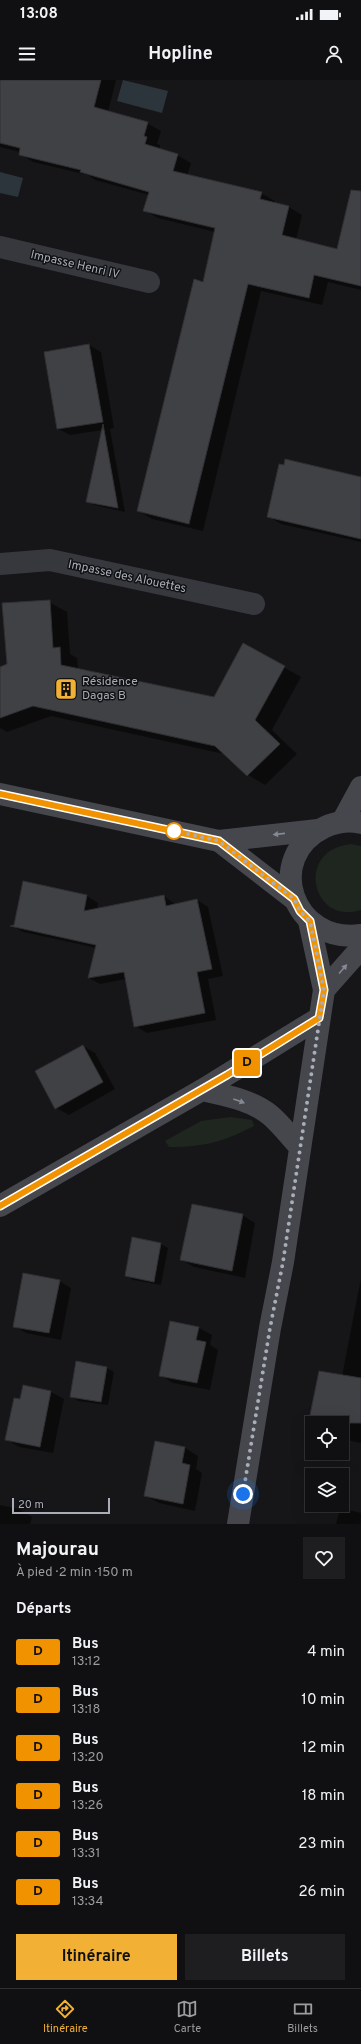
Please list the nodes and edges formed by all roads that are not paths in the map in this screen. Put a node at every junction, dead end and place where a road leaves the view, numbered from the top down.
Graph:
1 (0, 247) edge
2 (149, 282) dead end
3 (0, 564) edge
4 (254, 604) dead end
5 (361, 787) edge
6 (0, 794) edge
7 (351, 822) edge
8 (318, 830) junction
9 (219, 841) junction
10 (294, 899) junction
11 (310, 921) junction
12 (361, 935) edge
13 (361, 948) edge
14 (324, 990) junction
15 (319, 1018) junction
16 (202, 1090) junction
17 (300, 1147) junction
18 (0, 1206) edge
19 (238, 1524) edge

1 - 2 street, Impasse Henri IV
3 - 4 street, Impasse des Alouettes
5 - 7 street
6 - 9 street
7 - 8 street
8 -> 9 street
8 - 10 street
9 - 10 street
10 - 11 street
11 - 12 street
11 - 14 street
14 -> 13 street
14 - 15 street
15 - 16 street
15 - 17 street
16 -> 17 street
16 - 18 street
17 - 19 street

